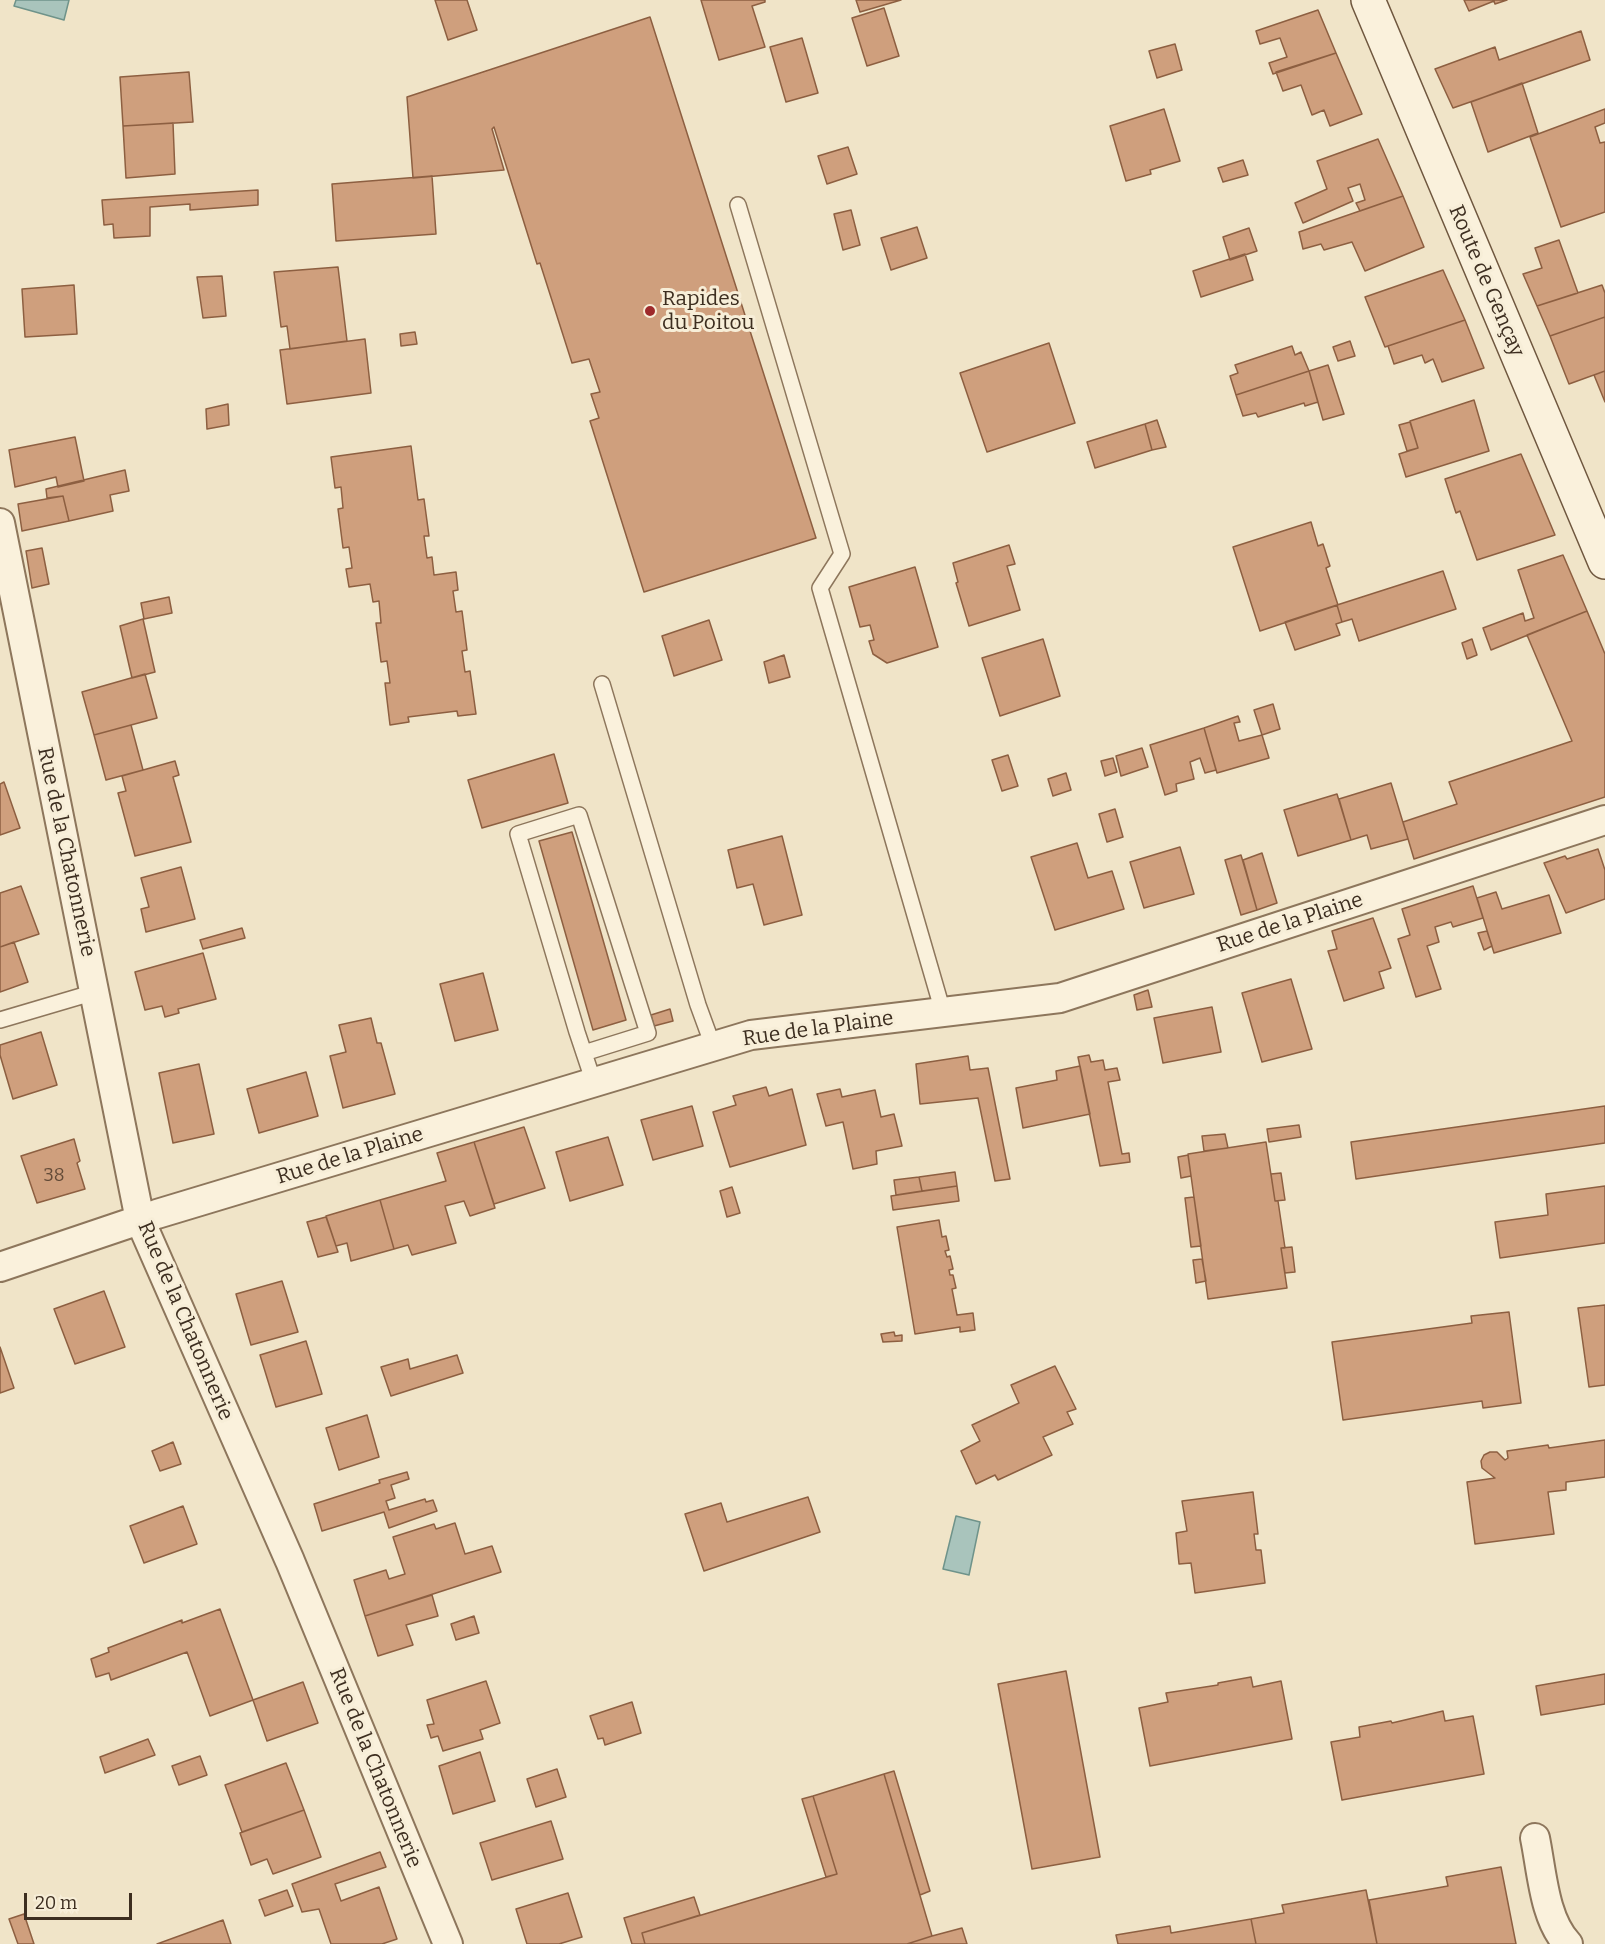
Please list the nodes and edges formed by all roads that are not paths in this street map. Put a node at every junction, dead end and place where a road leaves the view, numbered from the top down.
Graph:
1 (1368, 0) edge
2 (738, 205) dead end
3 (0, 523) edge
4 (1605, 562) edge
5 (602, 684) dead end
6 (1605, 820) edge
7 (95, 992) junction
8 (943, 1012) junction
9 (0, 1020) edge
10 (713, 1046) junction
11 (584, 1053) junction
12 (594, 1083) junction
13 (140, 1220) junction
14 (0, 1267) edge
15 (1535, 1838) dead end
16 (448, 1944) edge
17 (1568, 1944) edge

1 - 4 main road, Route de Gençay
2 - 8 lane
3 - 7 street, Rue de la Chatonnerie
5 - 10 lane
6 - 8 street, Rue de la Plaine
7 - 9 lane
7 - 13 street, Rue de la Chatonnerie
8 - 10 street, Rue de la Plaine
10 - 12 street, Rue de la Plaine
11 - 11 lane
11 - 12 lane
12 - 13 street, Rue de la Plaine
13 - 14 street, Rue de la Plaine
13 - 16 street, Rue de la Chatonnerie
15 - 17 street

